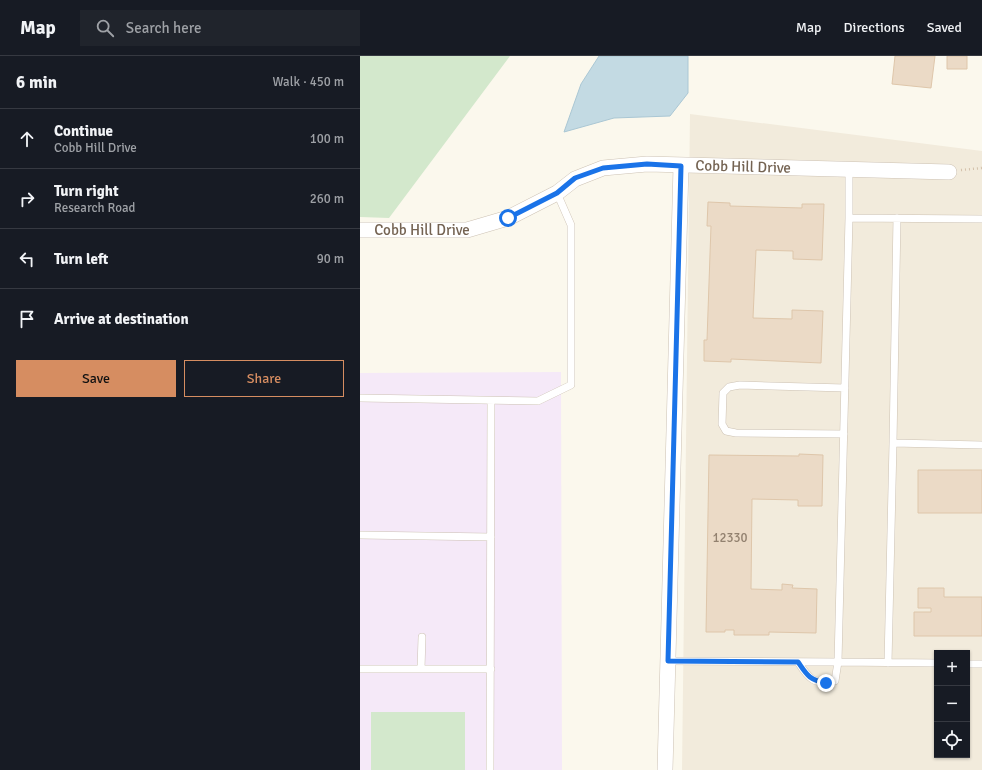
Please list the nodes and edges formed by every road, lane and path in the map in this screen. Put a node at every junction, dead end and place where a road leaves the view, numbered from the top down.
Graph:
1 (681, 166) junction
2 (982, 168) edge
3 (849, 170) junction
4 (950, 172) joint
5 (557, 193) junction
6 (849, 218) junction
7 (897, 218) junction
8 (982, 219) edge
9 (360, 230) edge
10 (846, 388) junction
11 (360, 398) edge
12 (492, 401) junction
13 (844, 434) junction
14 (893, 443) junction
15 (982, 445) edge
16 (360, 535) edge
17 (491, 537) junction
18 (422, 637) dead end
19 (668, 661) junction
20 (798, 662) junction
21 (838, 662) junction
22 (888, 663) junction
23 (934, 663) edge
24 (970, 664) edge
25 (982, 664) edge
26 (360, 669) edge
27 (421, 669) junction
28 (491, 669) junction
29 (490, 770) edge
30 (665, 770) edge

1 - 3 street, Cobb Hill Drive
1 - 5 street, Cobb Hill Drive
1 - 19 street
2 - 4 path
3 - 4 street, Cobb Hill Drive
3 - 6 lane
5 - 9 street, Cobb Hill Drive
5 - 12 lane
6 - 7 lane
6 - 10 lane
7 - 8 lane
7 - 14 lane
10 - 13 lane
10 - 13 lane
11 - 12 lane
12 - 17 lane
13 - 21 lane
14 - 15 lane
14 - 22 lane
16 - 17 lane
17 - 28 lane
18 - 27 lane
19 - 20 lane
19 - 30 street
20 - 21 lane
20 - 21 lane
21 - 22 lane
22 - 23 lane
24 - 25 lane
26 - 27 lane
27 - 28 lane
28 - 29 lane

